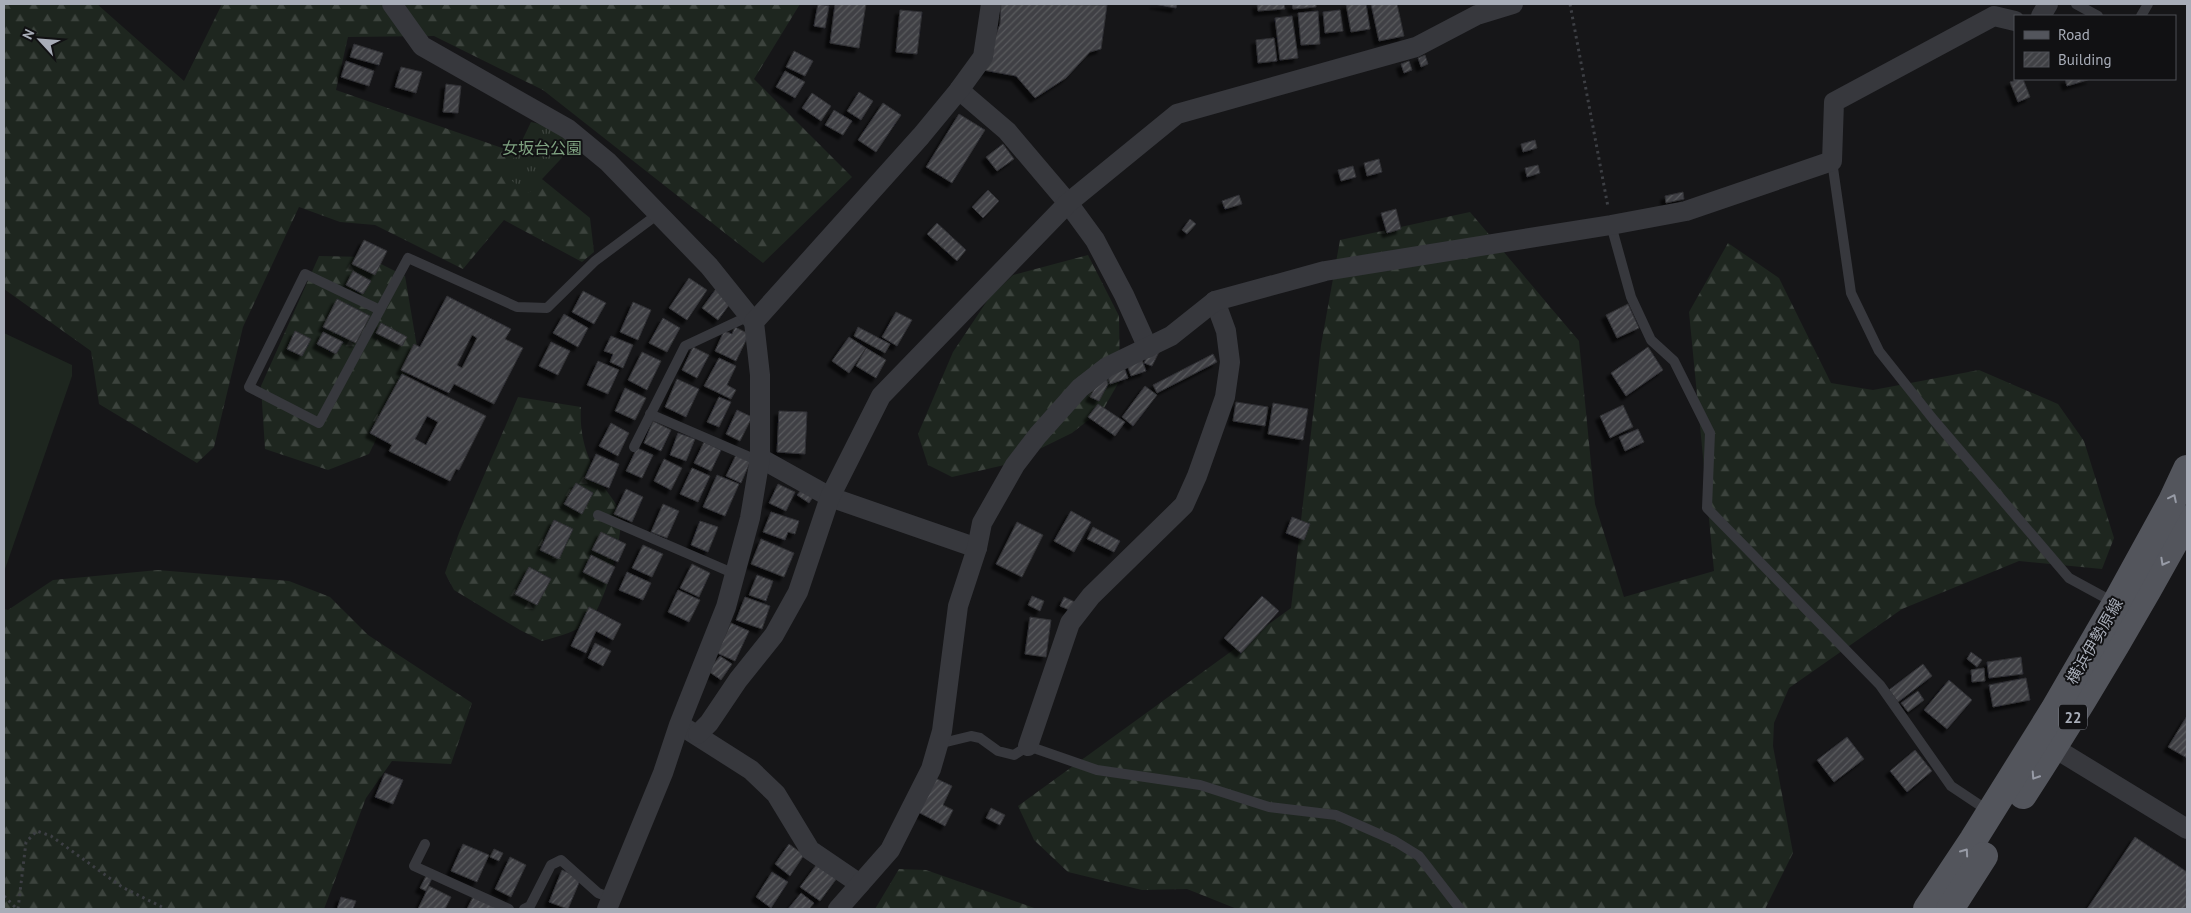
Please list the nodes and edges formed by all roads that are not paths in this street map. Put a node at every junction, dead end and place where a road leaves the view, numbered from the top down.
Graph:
1 (392, 4) edge
2 (991, 4) edge
3 (1513, 4) edge
4 (2048, 4) edge
5 (2076, 4) edge
6 (2148, 4) edge
7 (2042, 15) edge
8 (2096, 15) edge
9 (2142, 15) edge
10 (2014, 21) edge
11 (959, 90) junction
12 (1832, 161) junction
13 (1068, 204) junction
14 (658, 214) junction
15 (1611, 225) junction
16 (1215, 301) junction
17 (380, 310) junction
18 (751, 319) junction
19 (1148, 348) junction
20 (650, 414) junction
21 (634, 447) dead end
22 (760, 459) junction
23 (2187, 469) edge
24 (830, 497) junction
25 (598, 515) dead end
26 (2187, 519) edge
27 (977, 548) junction
28 (735, 574) junction
29 (2116, 603) junction
30 (679, 725) junction
31 (698, 734) junction
32 (2046, 743) junction
33 (938, 744) junction
34 (1028, 746) junction
35 (1991, 812) junction
36 (2187, 829) edge
37 (425, 844) dead end
38 (860, 884) junction
39 (609, 903) edge
40 (528, 908) edge
41 (509, 909) edge
42 (838, 909) edge
43 (1460, 909) edge
44 (1927, 909) edge
45 (1950, 909) edge

1 - 14 street
2 - 11 street
3 - 13 street
4 - 7 street
5 - 8 lane
6 - 9 lane
10 - 12 street
11 - 13 street
11 - 18 street
12 - 15 street
12 - 29 lane
13 - 19 street
13 - 24 street
14 - 17 lane
14 - 18 street
15 - 16 street
15 - 35 lane
16 - 19 street
16 - 34 street
17 - 17 lane
18 - 20 lane
18 - 22 street
19 - 27 street
20 - 21 lane
20 - 22 lane
22 - 24 street
22 - 28 street
29 -> 23 main road, 横浜伊勢原線 / 22
24 - 27 street
24 - 31 street
25 - 28 lane
26 -> 32 main road, 横浜伊勢原線 / 22
27 - 33 street
28 - 30 street
29 - 32 main road, 横浜伊勢原線 / 22
30 - 31 street
30 - 39 street
31 - 38 street
32 - 35 main road, 横浜伊勢原線 / 22
32 - 36 street
32 -> 45 main road, 横浜伊勢原線 / 22
33 - 34 lane
33 - 38 street
34 - 43 lane
44 -> 35 main road, 横浜伊勢原線 / 22
37 - 41 lane
38 - 42 street
39 - 40 lane

